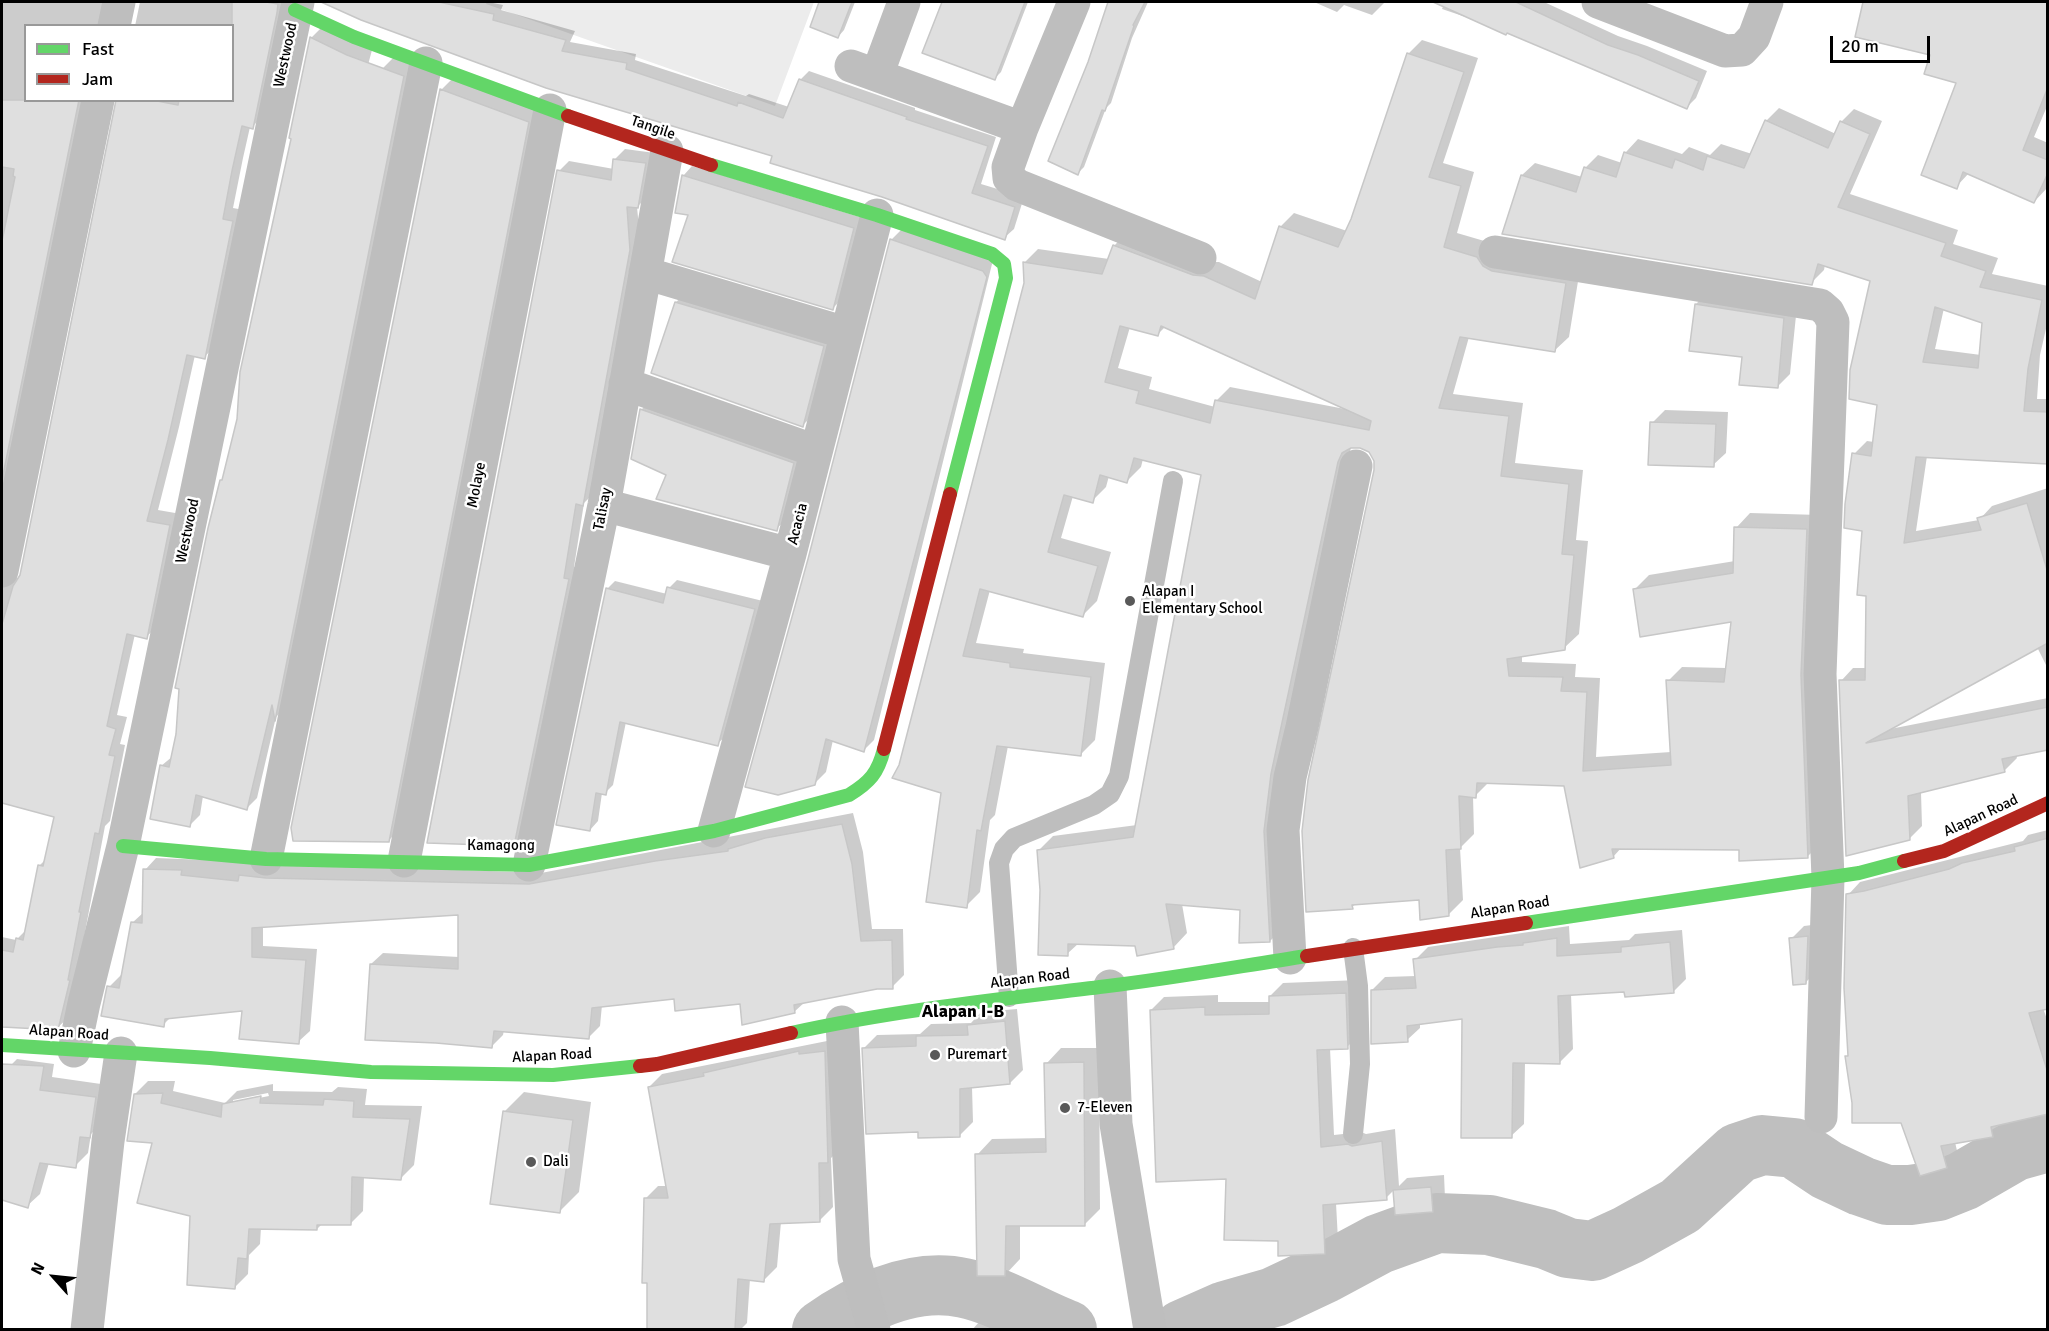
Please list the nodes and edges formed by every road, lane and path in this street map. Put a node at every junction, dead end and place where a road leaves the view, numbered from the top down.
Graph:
1 (119, 2) edge
2 (904, 2) edge
3 (1074, 2) edge
4 (1600, 2) edge
5 (1767, 2) edge
6 (297, 6) edge
7 (114, 24) edge
8 (426, 63) junction
9 (99, 102) edge
10 (550, 110) junction
11 (1022, 128) junction
12 (667, 150) junction
13 (877, 215) junction
14 (1495, 252) dead end
15 (1200, 258) dead end
16 (645, 273) junction
17 (846, 333) junction
18 (625, 384) junction
19 (816, 451) junction
20 (1356, 466) dead end
21 (1173, 481) dead end
22 (604, 506) junction
23 (790, 554) junction
24 (2, 571) edge
25 (868, 783) joint
26 (2048, 803) edge
27 (714, 831) junction
28 (123, 846) junction
29 (266, 860) junction
30 (404, 861) junction
31 (529, 865) junction
32 (1828, 878) junction
33 (1353, 948) junction
34 (1290, 958) junction
35 (1110, 986) junction
36 (1009, 997) junction
37 (842, 1022) junction
38 (2, 1045) edge
39 (74, 1051) junction
40 (121, 1053) junction
41 (1821, 1117) dead end
42 (1353, 1134) dead end
43 (1147, 1314) edge
44 (87, 1329) edge
45 (874, 1329) edge

1 - 7 street
2 - 11 street
3 - 11 street
4 - 5 street
6 - 8 street, Tangile
6 - 28 street, Westwood
8 - 10 street, Tangile
8 - 29 street
9 - 24 street
10 - 12 street, Tangile
10 - 30 street, Molaye
11 - 15 street
12 - 13 street, Tangile
12 - 16 street, Talisay
13 - 17 street, Acacia
13 - 25 street, Tangile
14 - 32 street
16 - 17 street
16 - 18 street, Talisay
17 - 19 street, Acacia
18 - 19 street
18 - 22 street, Talisay
19 - 23 street, Acacia
20 - 34 street
21 - 36 lane
22 - 23 street
22 - 31 street, Talisay
23 - 27 street, Acacia
25 - 27 street, Kamagong
26 - 32 street, Alapan Road
27 - 31 street, Kamagong
28 - 29 street, Kamagong
28 - 39 street, Westwood
29 - 30 street, Kamagong
30 - 31 street, Kamagong
32 - 33 street, Alapan Road
32 - 41 street
33 - 34 street, Alapan Road
33 - 42 lane
34 - 35 street, Alapan Road
35 - 36 street, Alapan Road
35 - 43 street
36 - 37 street, Alapan Road
37 - 40 street, Alapan Road
37 - 45 street
38 - 39 street, Alapan Road
39 - 40 street, Alapan Road
40 - 44 street

